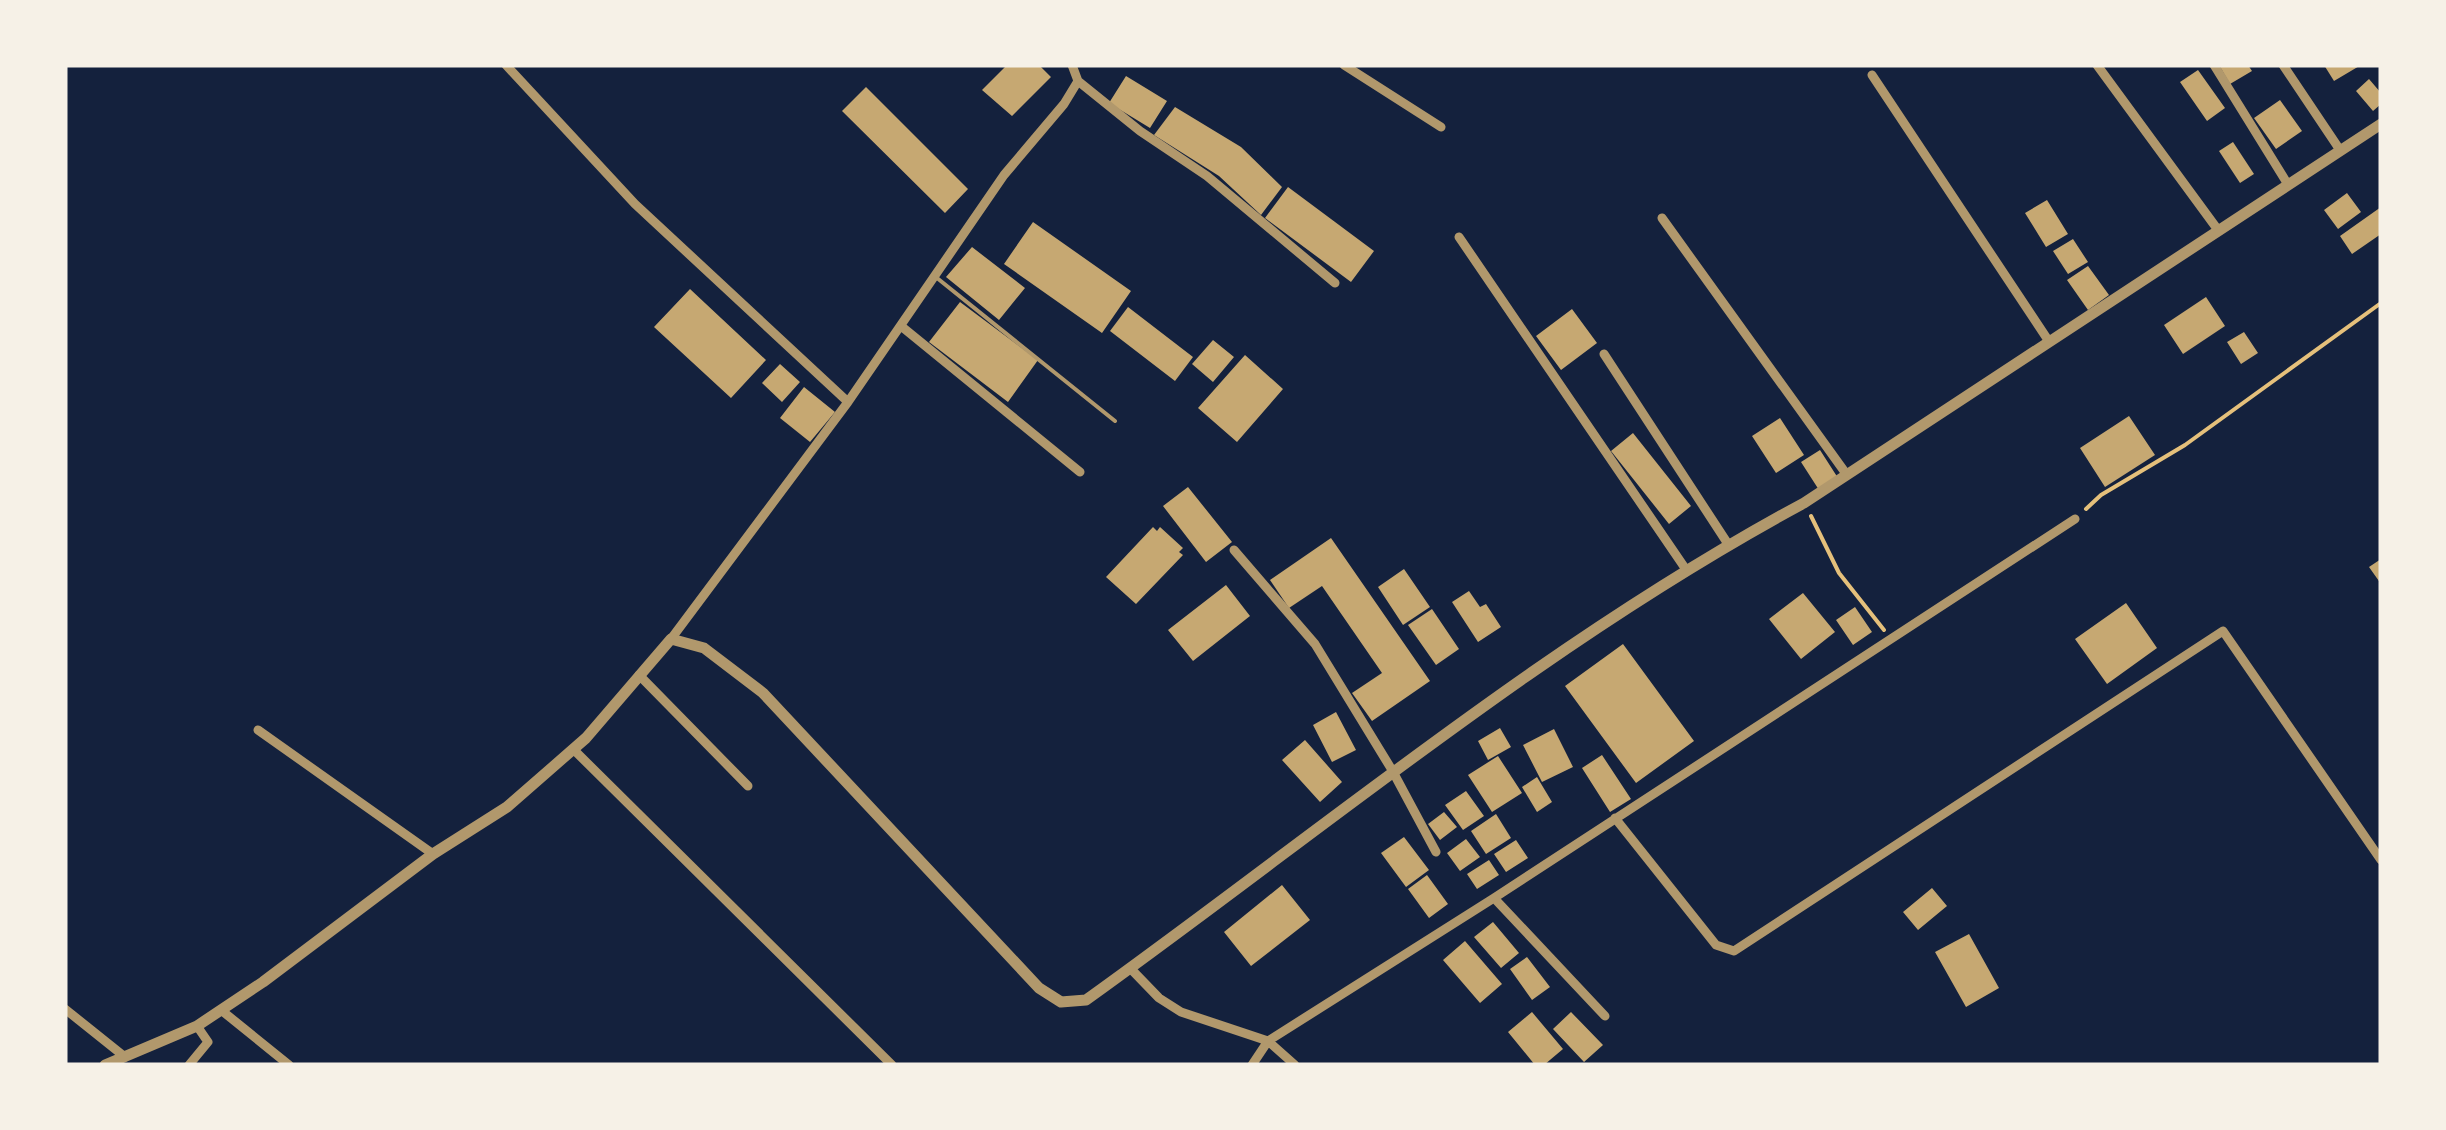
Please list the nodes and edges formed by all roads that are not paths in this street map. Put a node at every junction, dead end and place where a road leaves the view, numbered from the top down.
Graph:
1 (506, 65) edge
2 (1072, 65) edge
3 (1344, 65) edge
4 (2098, 65) edge
5 (2214, 65) edge
6 (2284, 65) edge
7 (1872, 75) dead end
8 (1078, 82) junction
9 (2381, 125) edge
10 (1441, 127) dead end
11 (2340, 150) junction
12 (2287, 183) junction
13 (1662, 218) dead end
14 (2218, 230) junction
15 (1459, 237) dead end
16 (933, 274) junction
17 (1335, 283) dead end
18 (901, 326) junction
19 (2048, 340) junction
20 (1604, 354) dead end
21 (848, 402) junction
22 (1115, 421) dead end
23 (1080, 472) dead end
24 (1846, 474) junction
25 (2075, 519) road end
26 (1728, 544) junction
27 (1234, 550) dead end
28 (1688, 571) junction
29 (671, 639) junction
30 (640, 675) junction
31 (258, 730) dead end
32 (573, 749) junction
33 (1392, 770) junction
34 (748, 786) dead end
35 (1614, 818) junction
36 (1436, 852) dead end
37 (432, 854) junction
38 (2381, 860) edge
39 (1494, 898) junction
40 (1130, 968) junction
41 (65, 1009) edge
42 (221, 1010) junction
43 (1605, 1016) dead end
44 (197, 1026) junction
45 (1268, 1041) junction
46 (125, 1057) junction
47 (106, 1065) edge
48 (189, 1065) edge
49 (289, 1065) edge
50 (892, 1065) edge
51 (1252, 1065) edge
52 (1295, 1065) edge

1 - 21 street
2 - 8 street
3 - 10 street
4 - 14 street
5 - 12 street
6 - 11 street
7 - 19 street
8 - 16 street
8 - 17 street
9 - 11 street
11 - 12 street
12 - 14 street
13 - 24 street
14 - 19 street
15 - 28 street
16 - 18 street
16 - 22 lane
18 - 21 street
18 - 23 street
19 - 24 street
20 - 26 street
21 - 29 street
24 - 26 street
25 - 35 street
26 - 28 street
27 - 33 street
28 - 33 street
29 - 30 street
29 - 40 street
30 - 32 street
30 - 34 street
31 - 37 street
32 - 37 street
32 - 50 street
33 - 36 street
33 - 40 street
35 - 38 street
35 - 39 street
37 - 42 street
39 - 43 street
39 - 45 street
40 - 45 street
41 - 46 street
42 - 44 street
42 - 49 street
44 - 46 street
44 - 48 street
45 - 51 street
45 - 52 street
46 - 47 street

